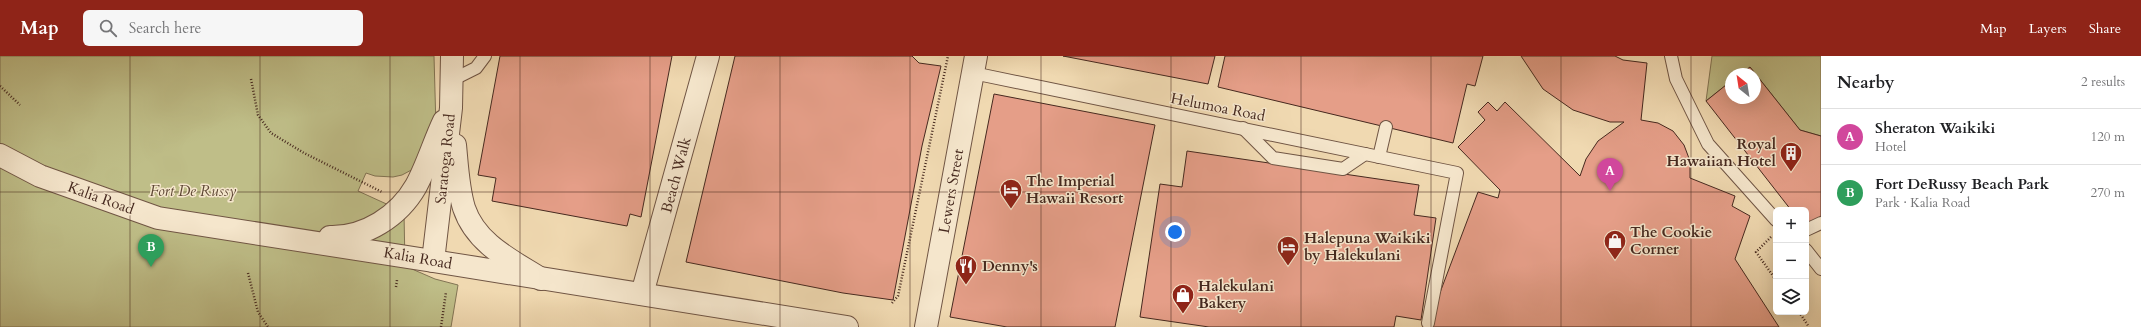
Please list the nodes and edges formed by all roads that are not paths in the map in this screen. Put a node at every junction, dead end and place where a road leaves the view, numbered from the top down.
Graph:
1 (452, 56) edge
2 (485, 56) edge
3 (708, 56) edge
4 (1671, 56) edge
5 (974, 64) edge
6 (452, 80) junction
7 (451, 108) junction
8 (1386, 127) dead end
9 (1243, 128) junction
10 (1365, 154) junction
11 (0, 155) edge
12 (1379, 157) junction
13 (1773, 217) edge
14 (1821, 223) edge
15 (1809, 229) edge
16 (294, 238) junction
17 (1809, 254) edge
18 (433, 261) junction
19 (1821, 269) edge
20 (541, 278) junction
21 (642, 294) junction
22 (1428, 323) dead end
23 (847, 327) edge
24 (926, 327) edge

1 - 6 street, Saratoga Road
2 - 6 lane
3 - 21 street, Beach Walk
4 - 13 lane
5 - 9 lane, Helumoa Road
5 - 24 street, Lewers Street
6 - 7 street, Saratoga Road
7 - 16 street
7 - 18 street, Saratoga Road
7 - 20 street
8 - 12 lane
9 - 10 lane, Helumoa Road
9 - 10 lane
10 - 12 lane, Helumoa Road
11 - 16 street, Kalia Road
12 - 22 lane, Helumoa Road
14 - 15 lane
16 - 18 street, Kalia Road
17 - 19 lane
18 - 20 street, Kalia Road
20 - 21 street, Kalia Road
21 - 23 street, Kalia Road

